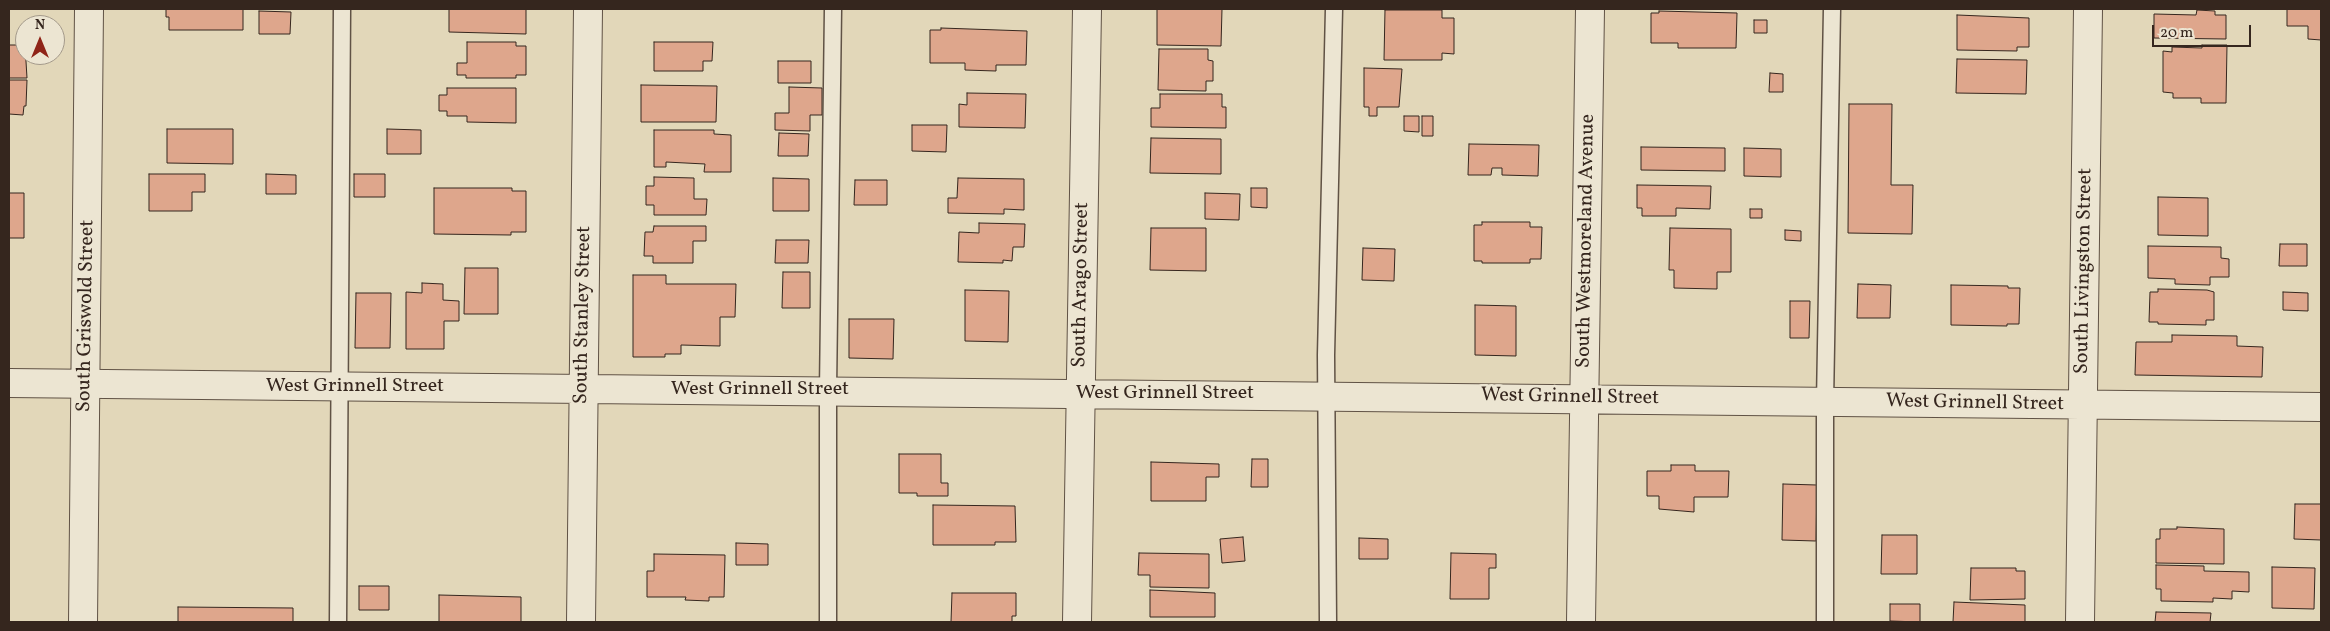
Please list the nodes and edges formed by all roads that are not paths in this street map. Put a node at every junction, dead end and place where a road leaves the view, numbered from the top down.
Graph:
1 (89, 9) edge
2 (342, 9) edge
3 (588, 9) edge
4 (833, 9) edge
5 (1086, 9) edge
6 (1334, 9) edge
7 (1590, 9) edge
8 (1832, 9) edge
9 (2088, 9) edge
10 (9, 383) edge
11 (86, 385) junction
12 (338, 386) junction
13 (584, 388) junction
14 (828, 390) junction
15 (1080, 393) junction
16 (1328, 395) junction
17 (1585, 398) junction
18 (1825, 402) junction
19 (2083, 406) junction
20 (2321, 407) edge
21 (83, 622) edge
22 (338, 622) edge
23 (581, 622) edge
24 (828, 622) edge
25 (1077, 622) edge
26 (1328, 622) edge
27 (1581, 622) edge
28 (1825, 622) edge
29 (2080, 622) edge

1 - 11 street, South Griswold Street
2 - 12 lane
3 - 13 street, South Stanley Street
4 - 14 lane
5 - 15 street, South Arago Street
6 - 16 lane
7 - 17 street, South Westmoreland Avenue
8 - 18 lane
9 - 19 street, South Livingston Street
10 - 11 street, West Grinnell Street
11 - 12 street, West Grinnell Street
11 - 21 street, South Griswold Street
12 - 13 street, West Grinnell Street
12 - 22 lane
13 - 14 street, West Grinnell Street
13 - 23 street, South Stanley Street
14 - 15 street, West Grinnell Street
14 - 24 lane
15 - 16 street, West Grinnell Street
15 - 25 street, South Arago Street
16 - 17 street, West Grinnell Street
16 - 26 lane
17 - 18 street, West Grinnell Street
17 - 27 street, South Westmoreland Avenue
18 - 19 street, West Grinnell Street
18 - 28 lane
19 - 20 street, West Grinnell Street
19 - 29 street, South Livingston Street

